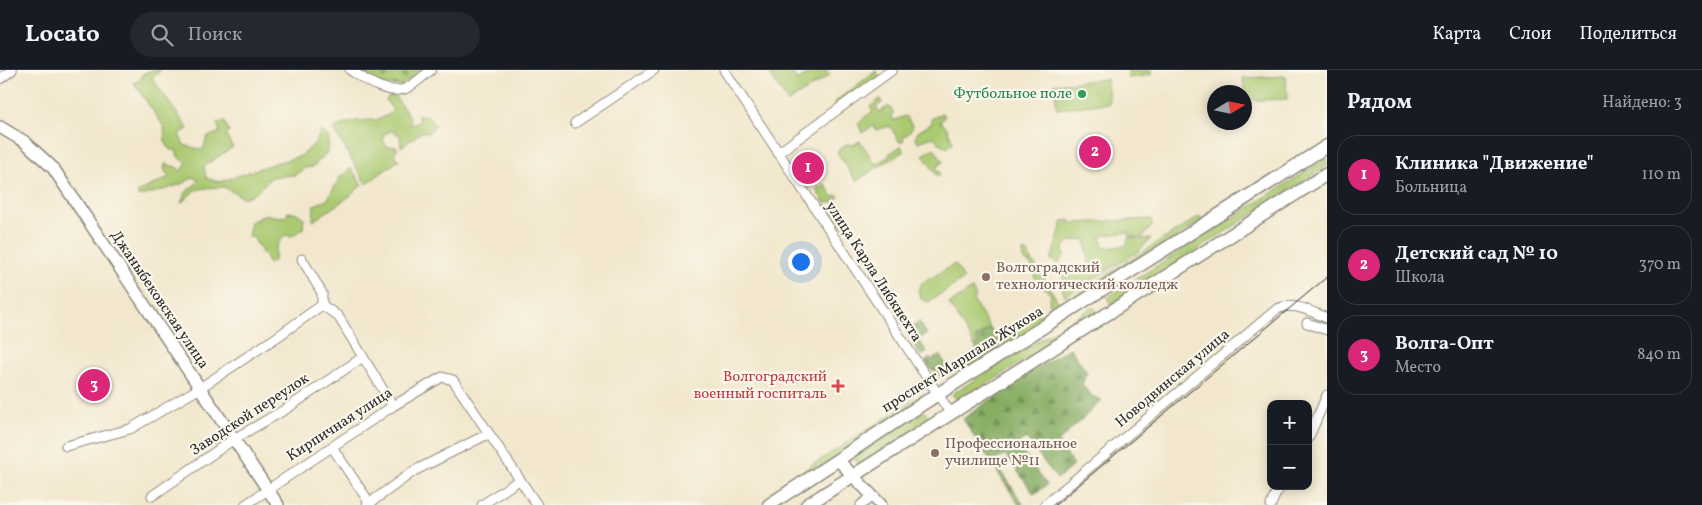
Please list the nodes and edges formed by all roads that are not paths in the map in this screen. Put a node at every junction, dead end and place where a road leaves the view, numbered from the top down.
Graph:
1 (12, 70) edge
2 (350, 70) edge
3 (431, 70) edge
4 (654, 70) edge
5 (724, 70) edge
6 (892, 70) edge
7 (0, 78) edge
8 (575, 124) dead end
9 (0, 127) edge
10 (1327, 146) edge
11 (778, 153) junction
12 (1327, 174) edge
13 (302, 259) dead end
14 (1096, 295) junction
15 (322, 304) junction
16 (1108, 314) junction
17 (1327, 318) edge
18 (1307, 323) dead end
19 (1327, 330) edge
20 (363, 356) junction
21 (200, 388) junction
22 (939, 394) junction
23 (1327, 395) edge
24 (393, 406) junction
25 (951, 414) junction
26 (1312, 430) edge
27 (488, 434) junction
28 (234, 439) junction
29 (66, 446) dead end
30 (332, 447) junction
31 (838, 460) junction
32 (852, 475) junction
33 (519, 480) junction
34 (268, 489) junction
35 (1279, 490) edge
36 (152, 496) dead end
37 (873, 496) junction
38 (369, 504) edge
39 (245, 505) edge
40 (278, 505) edge
41 (482, 505) edge
42 (536, 505) edge
43 (769, 505) edge
44 (807, 505) edge
45 (861, 505) edge
46 (881, 505) edge
47 (1045, 505) edge
48 (1270, 505) edge

1 - 7 street
2 - 3 street
4 - 8 street
5 - 11 street, улица Карла Либкнехта
6 - 11 street
9 - 21 main road, Джаныбековская улица
10 - 14 highway, проспект Маршала Жукова
11 - 22 street, улица Карла Либкнехта
12 - 16 highway
13 - 15 street
14 - 16 highway
14 - 22 highway, проспект Маршала Жукова
15 - 20 street
15 - 21 street
16 - 25 highway
17 - 47 street, Новодвинская улица
18 - 19 street
20 - 24 street
20 - 28 street, Заводской переулок
21 - 28 main road, Джаныбековская улица
21 - 29 street
22 - 25 street, улица Карла Либкнехта
22 - 31 highway, проспект Маршала Жукова
23 - 26 street
24 - 27 street, Кирпичная улица
24 - 30 street, Кирпичная улица
25 - 32 highway
27 - 33 street
27 - 38 street
28 - 34 main road, Джаныбековская улица
28 - 36 street, Заводской переулок
30 - 34 street, Кирпичная улица
30 - 38 street
31 - 32 main road
31 - 43 highway, проспект Маршала Жукова
32 - 37 main road
32 - 44 highway
33 - 41 street
33 - 42 street
34 - 39 street, Кирпичная улица
34 - 40 main road, Джаныбековская улица
35 - 48 street
37 - 45 street
37 - 46 main road

